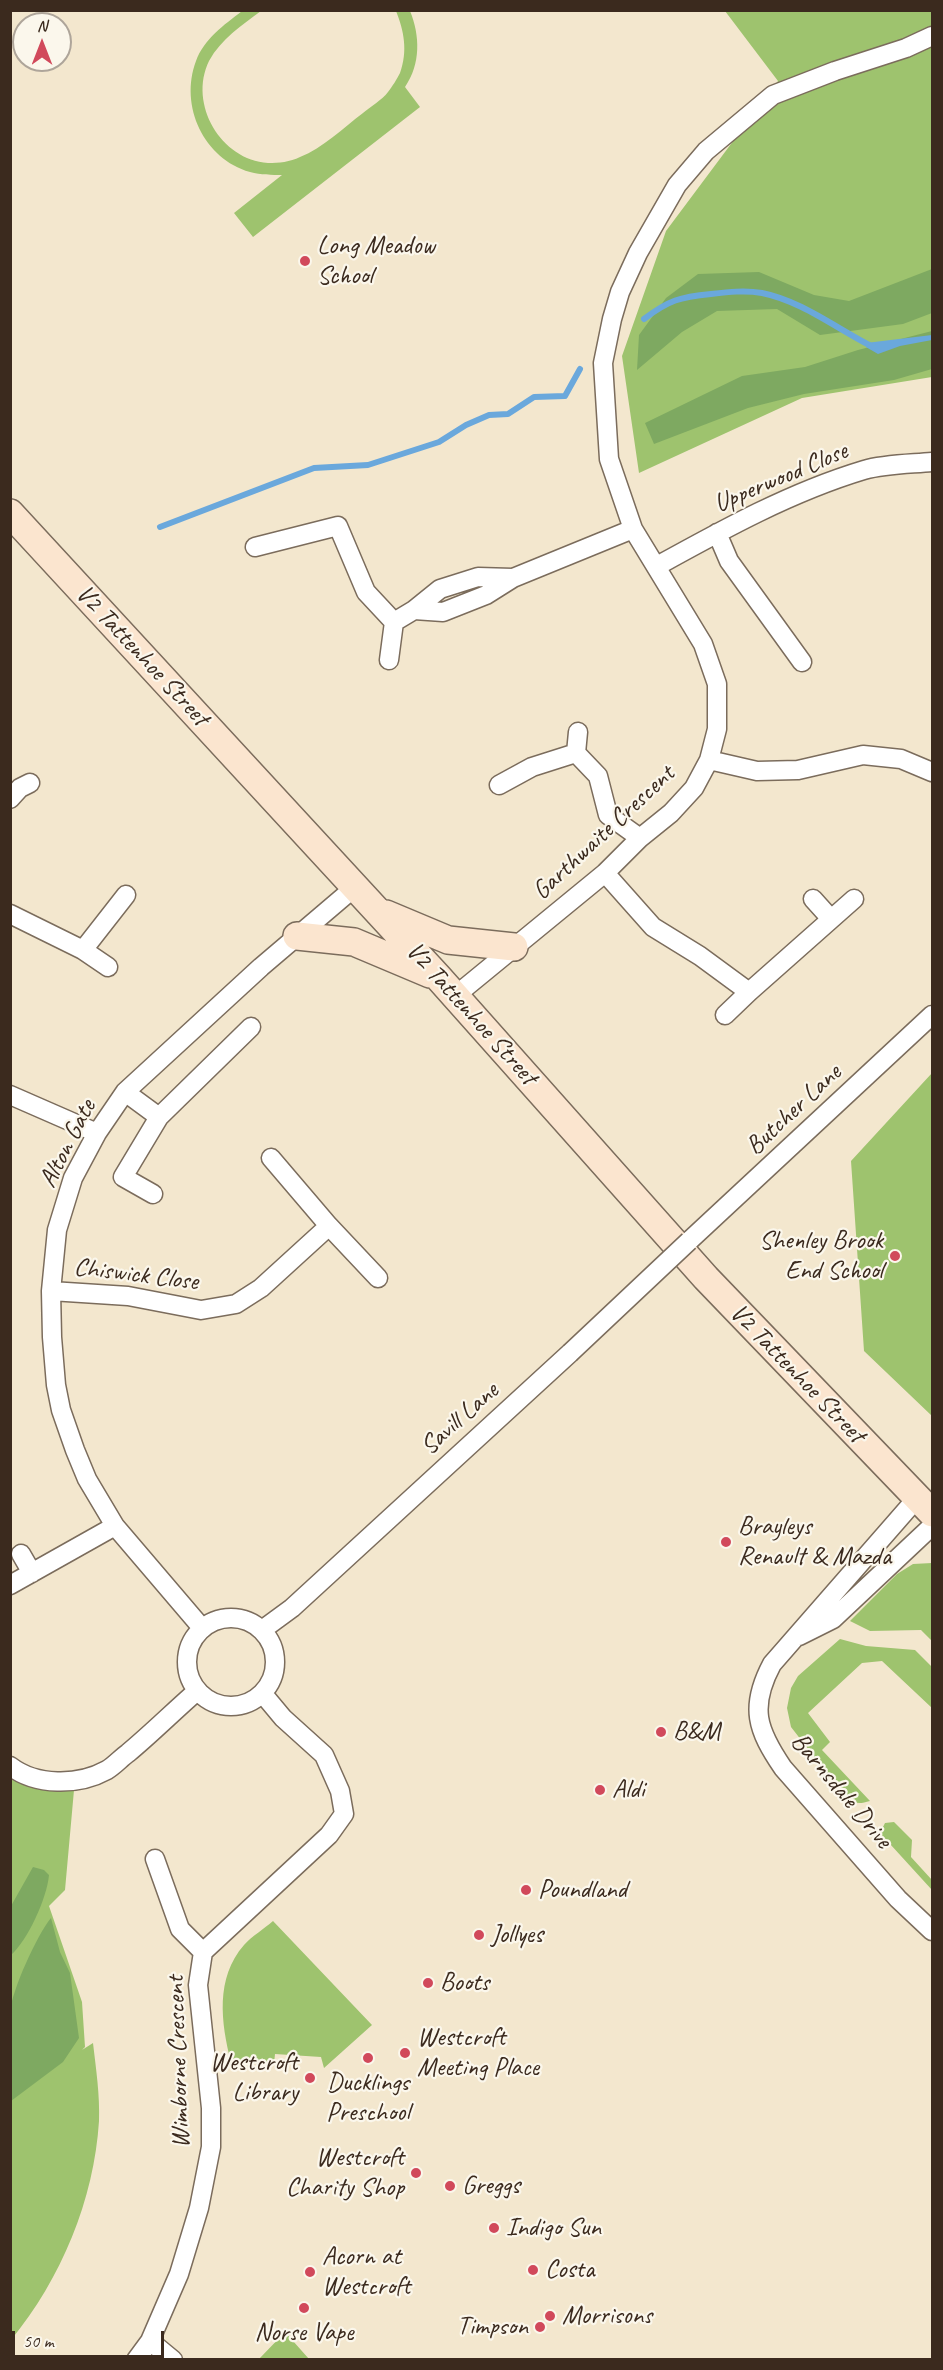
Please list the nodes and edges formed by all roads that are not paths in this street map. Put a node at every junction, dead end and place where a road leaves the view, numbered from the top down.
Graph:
1 (933, 36) edge
2 (933, 462) edge
3 (10, 513) edge
4 (633, 529) junction
5 (717, 533) junction
6 (255, 547) dead end
7 (657, 566) junction
8 (394, 622) junction
9 (389, 660) dead end
10 (802, 662) dead end
11 (578, 732) dead end
12 (576, 753) junction
13 (710, 760) junction
14 (933, 772) edge
15 (30, 783) dead end
16 (499, 785) dead end
17 (10, 799) edge
18 (640, 838) junction
19 (605, 873) junction
20 (356, 886) junction
21 (126, 895) dead end
22 (813, 899) dead end
23 (854, 899) dead end
24 (377, 909) junction
25 (10, 914) edge
26 (831, 919) junction
27 (297, 936) junction
28 (514, 947) junction
29 (83, 950) junction
30 (108, 968) dead end
31 (447, 987) junction
32 (749, 992) junction
33 (725, 1015) dead end
34 (933, 1015) edge
35 (251, 1027) dead end
36 (125, 1092) junction
37 (10, 1095) edge
38 (159, 1117) junction
39 (97, 1133) junction
40 (271, 1158) dead end
41 (153, 1194) dead end
42 (329, 1226) junction
43 (689, 1241) joint
44 (378, 1278) dead end
45 (51, 1291) junction
46 (925, 1506) edge
47 (115, 1526) junction
48 (933, 1526) edge
49 (21, 1554) dead end
50 (32, 1573) junction
51 (10, 1585) edge
52 (202, 1628) junction
53 (262, 1630) junction
54 (795, 1638) junction
55 (197, 1691) junction
56 (263, 1694) junction
57 (10, 1766) edge
58 (155, 1859) dead end
59 (933, 1931) edge
60 (203, 1952) junction
61 (150, 2341) junction
62 (136, 2360) edge
63 (173, 2360) edge

1 - 4 street, Garthwaite Crescent
2 - 5 street, Upperwood Close
3 - 20 street, V2 Tattenhoe Street
4 - 7 street, Garthwaite Crescent
4 - 8 street
5 - 7 street, Upperwood Close
5 - 10 street
6 - 8 street
7 - 13 street, Garthwaite Crescent
8 - 9 street
11 - 12 street
12 - 16 street
12 - 18 street
13 - 14 street
13 - 18 street, Garthwaite Crescent
15 - 17 street
18 - 19 street, Garthwaite Crescent
19 - 28 street, Garthwaite Crescent
19 - 32 street
20 - 24 street, V2 Tattenhoe Street
20 - 27 street, Alton Gate
21 - 29 street
22 - 26 street
23 - 26 street
24 - 28 street
24 - 31 street, V2 Tattenhoe Street
25 - 29 street
26 - 32 street
27 - 31 street
27 - 36 street, Alton Gate
28 - 31 street, Garthwaite Crescent
29 - 30 street
31 - 46 street, V2 Tattenhoe Street
32 - 33 street
34 - 43 street, Butcher Lane
35 - 38 street
36 - 38 street
36 - 39 street, Alton Gate
37 - 39 street
38 - 41 street
39 - 45 street, Alton Gate
40 - 42 street
42 - 44 street
42 - 45 street, Chiswick Close
43 - 53 street, Savill Lane, bridge
45 - 47 street, Alton Gate
46 - 54 street, Barnsdale Drive
47 - 50 street
47 - 52 street, Alton Gate
48 - 54 street, Barnsdale Drive
49 - 50 street
50 - 51 street
52 - 53 street
52 - 55 street
53 - 56 street
54 - 59 street, Barnsdale Drive
55 - 56 street
55 - 57 street
56 - 60 street, Wimborne Crescent
58 - 60 street, Wimborne Crescent
60 - 61 street, Wimborne Crescent
61 - 62 street, Wimborne Crescent
61 - 63 street

